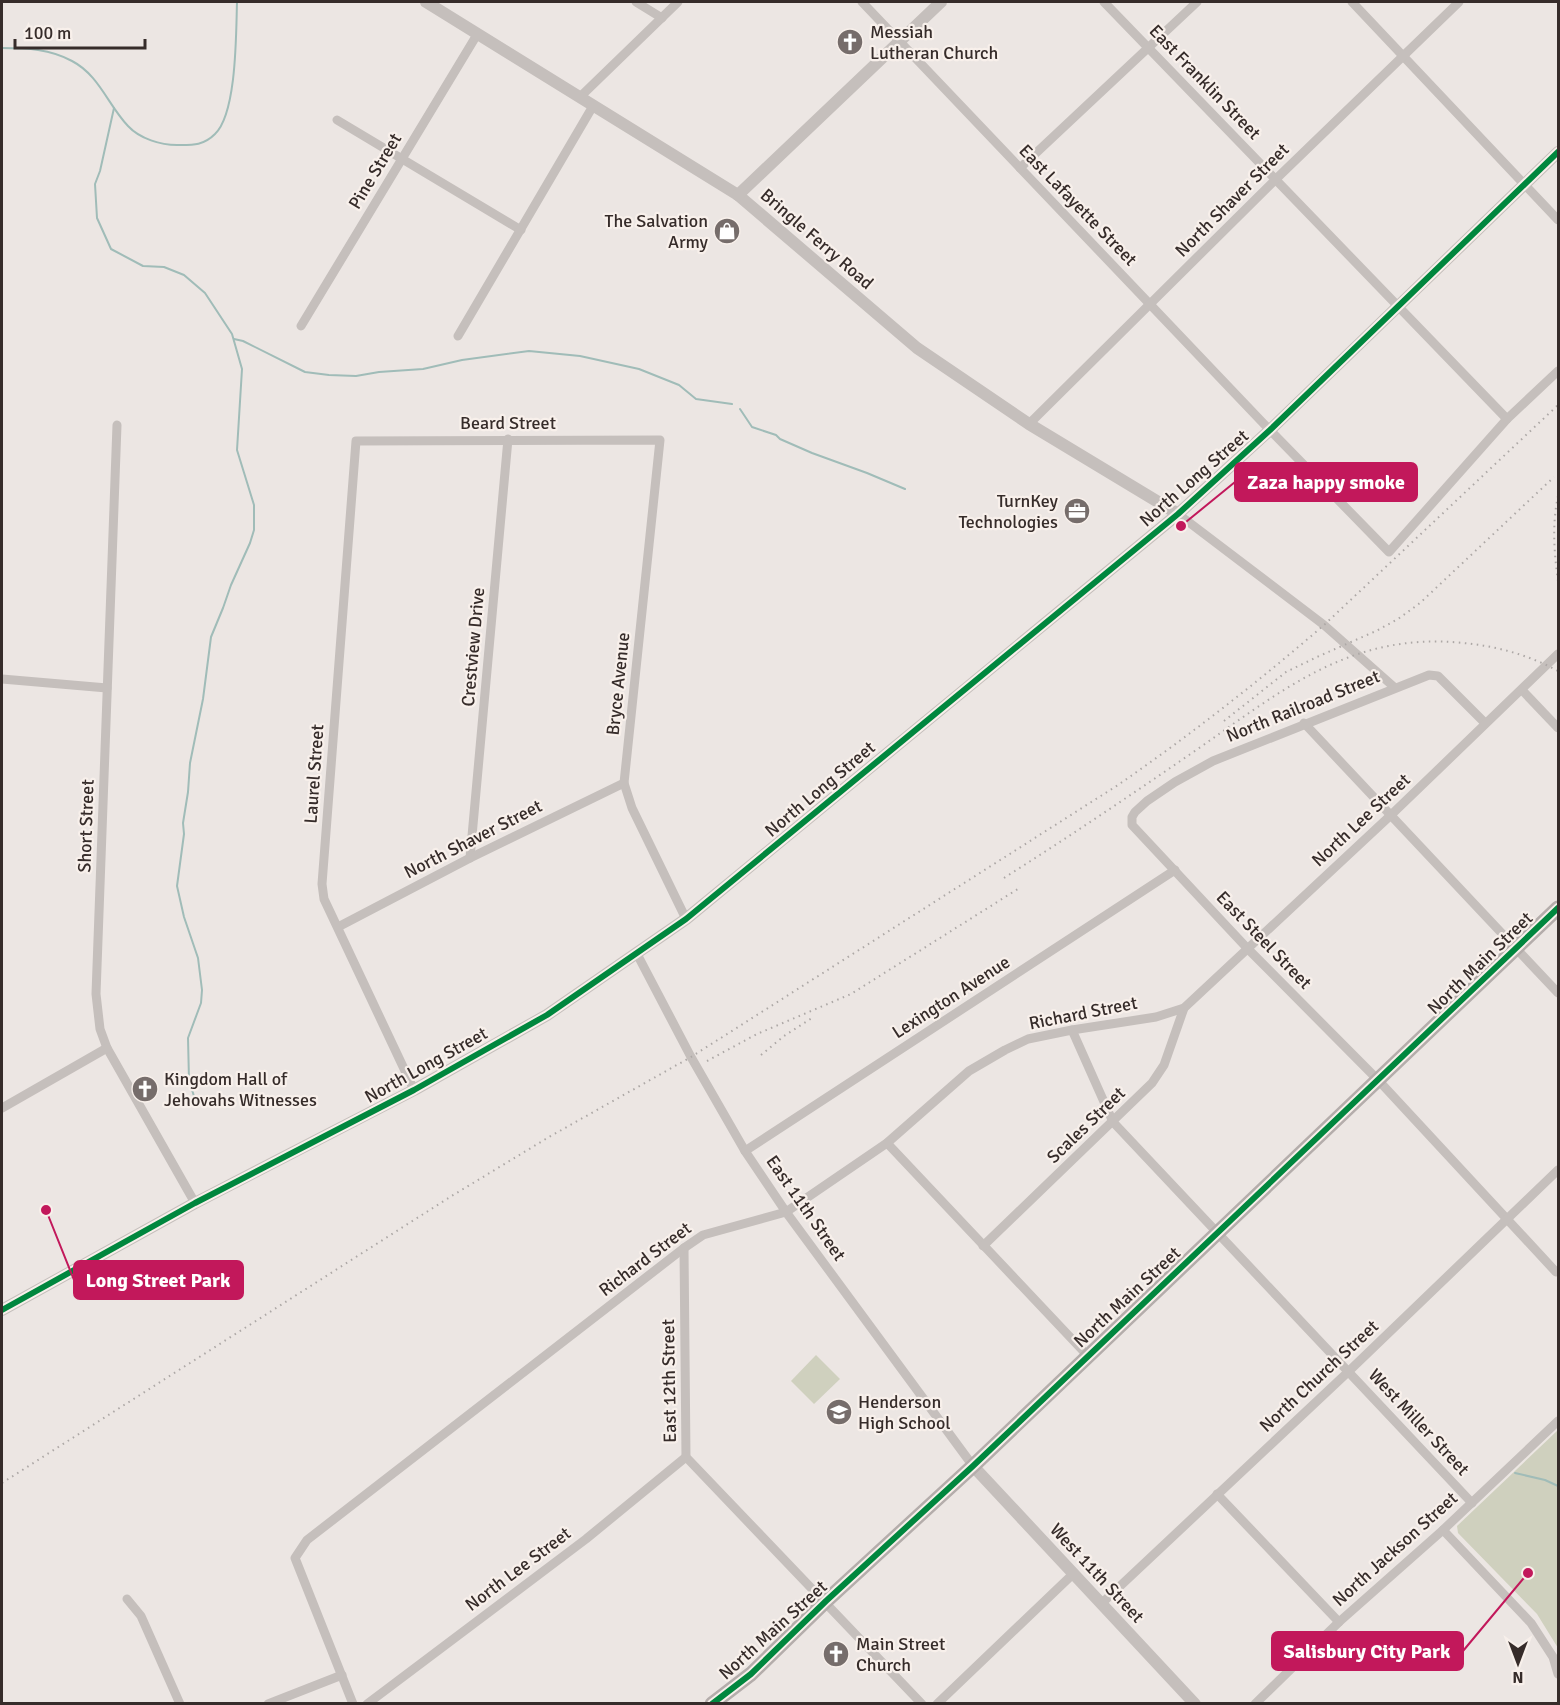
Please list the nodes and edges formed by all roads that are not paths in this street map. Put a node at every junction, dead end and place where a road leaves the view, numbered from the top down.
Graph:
1 (426, 2) edge
2 (636, 2) edge
3 (678, 2) edge
4 (862, 2) edge
5 (941, 2) edge
6 (1104, 2) edge
7 (1197, 2) edge
8 (1352, 2) edge
9 (1459, 2) edge
10 (662, 18) junction
11 (478, 33) junction
12 (900, 41) junction
13 (1148, 47) junction
14 (1402, 55) junction
15 (580, 97) junction
16 (593, 106) junction
17 (337, 120) dead end
18 (1558, 152) edge
19 (402, 159) junction
20 (1020, 168) junction
21 (1276, 179) junction
22 (1524, 183) junction
23 (738, 195) junction
24 (1558, 220) edge
25 (520, 230) junction
26 (1150, 304) junction
27 (1399, 306) junction
28 (301, 326) dead end
29 (458, 336) dead end
30 (1558, 371) edge
31 (1508, 419) junction
32 (1029, 424) junction
33 (117, 425) dead end
34 (1270, 430) junction
35 (508, 439) junction
36 (660, 440) joint
37 (356, 441) joint
38 (1178, 514) junction
39 (1558, 654) edge
40 (2, 679) edge
41 (107, 687) junction
42 (1394, 687) junction
43 (1522, 690) junction
44 (1304, 723) junction
45 (1485, 723) junction
46 (1558, 728) edge
47 (624, 783) junction
48 (1391, 814) junction
49 (1132, 817) joint
50 (470, 858) junction
51 (1175, 870) junction
52 (1558, 908) edge
53 (686, 919) junction
54 (338, 927) junction
55 (1247, 948) junction
56 (1516, 948) junction
57 (637, 954) junction
58 (1558, 993) edge
59 (1184, 1008) junction
60 (1072, 1030) junction
61 (108, 1048) junction
62 (1379, 1081) junction
63 (414, 1090) junction
64 (2, 1108) edge
65 (1113, 1122) junction
66 (887, 1143) junction
67 (745, 1151) junction
68 (1558, 1170) edge
69 (195, 1203) junction
70 (786, 1212) junction
71 (1506, 1219) junction
72 (1217, 1234) junction
73 (983, 1246) junction
74 (684, 1248) junction
75 (1556, 1272) dead end
76 (2, 1310) edge
77 (1087, 1355) junction
78 (1348, 1372) junction
79 (1558, 1420) edge
80 (686, 1457) junction
81 (973, 1466) junction
82 (1217, 1494) junction
83 (1472, 1503) junction
84 (1443, 1530) junction
85 (1072, 1574) junction
86 (127, 1599) dead end
87 (826, 1601) junction
88 (1101, 1604) junction
89 (1339, 1622) junction
90 (1558, 1674) edge
91 (342, 1675) junction
92 (180, 1704) edge
93 (268, 1704) edge
94 (353, 1704) edge
95 (367, 1704) edge
96 (712, 1704) edge
97 (922, 1704) edge
98 (937, 1704) edge
99 (1195, 1704) edge
100 (1255, 1704) edge

1 - 11 street, Bringle Ferry Road
2 - 10 street
3 - 10 street
4 - 12 street, East Lafayette Street
5 - 12 street
6 - 13 street, East Franklin Street
7 - 13 street
8 - 14 street
9 - 14 street, North Shaver Street
10 - 15 street
11 - 15 street, Bringle Ferry Road
11 - 19 street, Pine Street
12 - 20 street, East Lafayette Street
12 - 23 street
13 - 20 street
13 - 21 street, East Franklin Street
14 - 21 street, North Shaver Street
14 - 22 street
15 - 16 street, Bringle Ferry Road
16 - 23 street, Bringle Ferry Road
16 - 25 street
17 - 19 street
18 - 22 street, North Long Street
19 - 25 street
19 - 28 street, Pine Street
20 - 26 street, East Lafayette Street
21 - 26 street, North Shaver Street
21 - 27 street, East Franklin Street
22 - 24 street
22 - 27 street, North Long Street
23 - 32 street, Bringle Ferry Road
25 - 29 street
26 - 32 street, North Shaver Street
26 - 34 street, East Lafayette Street
27 - 31 street, East Franklin Street
27 - 34 street, North Long Street
30 - 31 street
31 - 34 street
32 - 38 street, Bringle Ferry Road
33 - 41 street, Short Street
34 - 38 street, North Long Street
35 - 36 street, Beard Street
35 - 37 street, Beard Street
35 - 50 street, Crestview Drive
36 - 47 street, Bryce Avenue
37 - 54 street, Laurel Street
38 - 42 street
38 - 53 street, North Long Street
39 - 43 street, North Lee Street
40 - 41 street
41 - 61 street, Short Street
42 - 44 street, North Railroad Street
42 - 45 street, North Railroad Street
43 - 45 street, North Lee Street
43 - 46 street
44 - 48 street
44 - 49 street, North Railroad Street
45 - 48 street, North Lee Street
47 - 50 street, North Shaver Street
47 - 53 street, Bryce Avenue
48 - 55 street, North Lee Street
48 - 56 street
49 - 51 street, East Steel Street
50 - 54 street, North Shaver Street
51 - 55 street, East Steel Street
51 - 67 street, Lexington Avenue
52 - 56 main road, North Main Street
53 - 57 street, North Long Street
54 - 63 street, Laurel Street
55 - 59 street, North Lee Street
55 - 62 street, East Steel Street
56 - 58 street
56 - 62 main road, North Main Street
57 - 63 street, North Long Street
57 - 67 street, East 11th Street
59 - 60 street, Richard Street
59 - 65 street, Scales Street
60 - 65 street, West Miller Street
60 - 66 street, Richard Street
61 - 64 street
61 - 69 street, Short Street
62 - 71 street, East Steel Street
62 - 72 main road, North Main Street
63 - 69 street, North Long Street
65 - 72 street, West Miller Street
65 - 73 street, Scales Street
66 - 70 street, Richard Street
66 - 73 street
67 - 70 street, East 11th Street
68 - 71 street, North Church Street
69 - 76 street, North Long Street
70 - 74 street, Richard Street
70 - 81 street, East 11th Street
71 - 75 street, East Steel Street
71 - 78 street, North Church Street
72 - 77 main road, North Main Street
72 - 78 street, West Miller Street
73 - 77 street
74 - 80 street, East 12th Street
74 - 91 street, Richard Street
77 - 81 main road, North Main Street
78 - 82 street, North Church Street
78 - 83 street, West Miller Street
79 - 83 street, North Jackson Street
80 - 87 street, East 12th Street
80 - 95 street, North Lee Street
81 - 85 street, West 11th Street
81 - 87 main road, North Main Street
82 - 88 street, North Church Street
82 - 89 street
83 - 84 street, North Jackson Street
84 - 89 street, North Jackson Street
84 - 90 street
85 - 88 street, West 11th Street
85 - 98 street
86 - 92 street
87 - 96 main road, North Main Street
87 - 97 street, East 12th Street
88 - 99 street, West 11th Street
89 - 100 street, North Jackson Street
91 - 93 street
91 - 94 street

